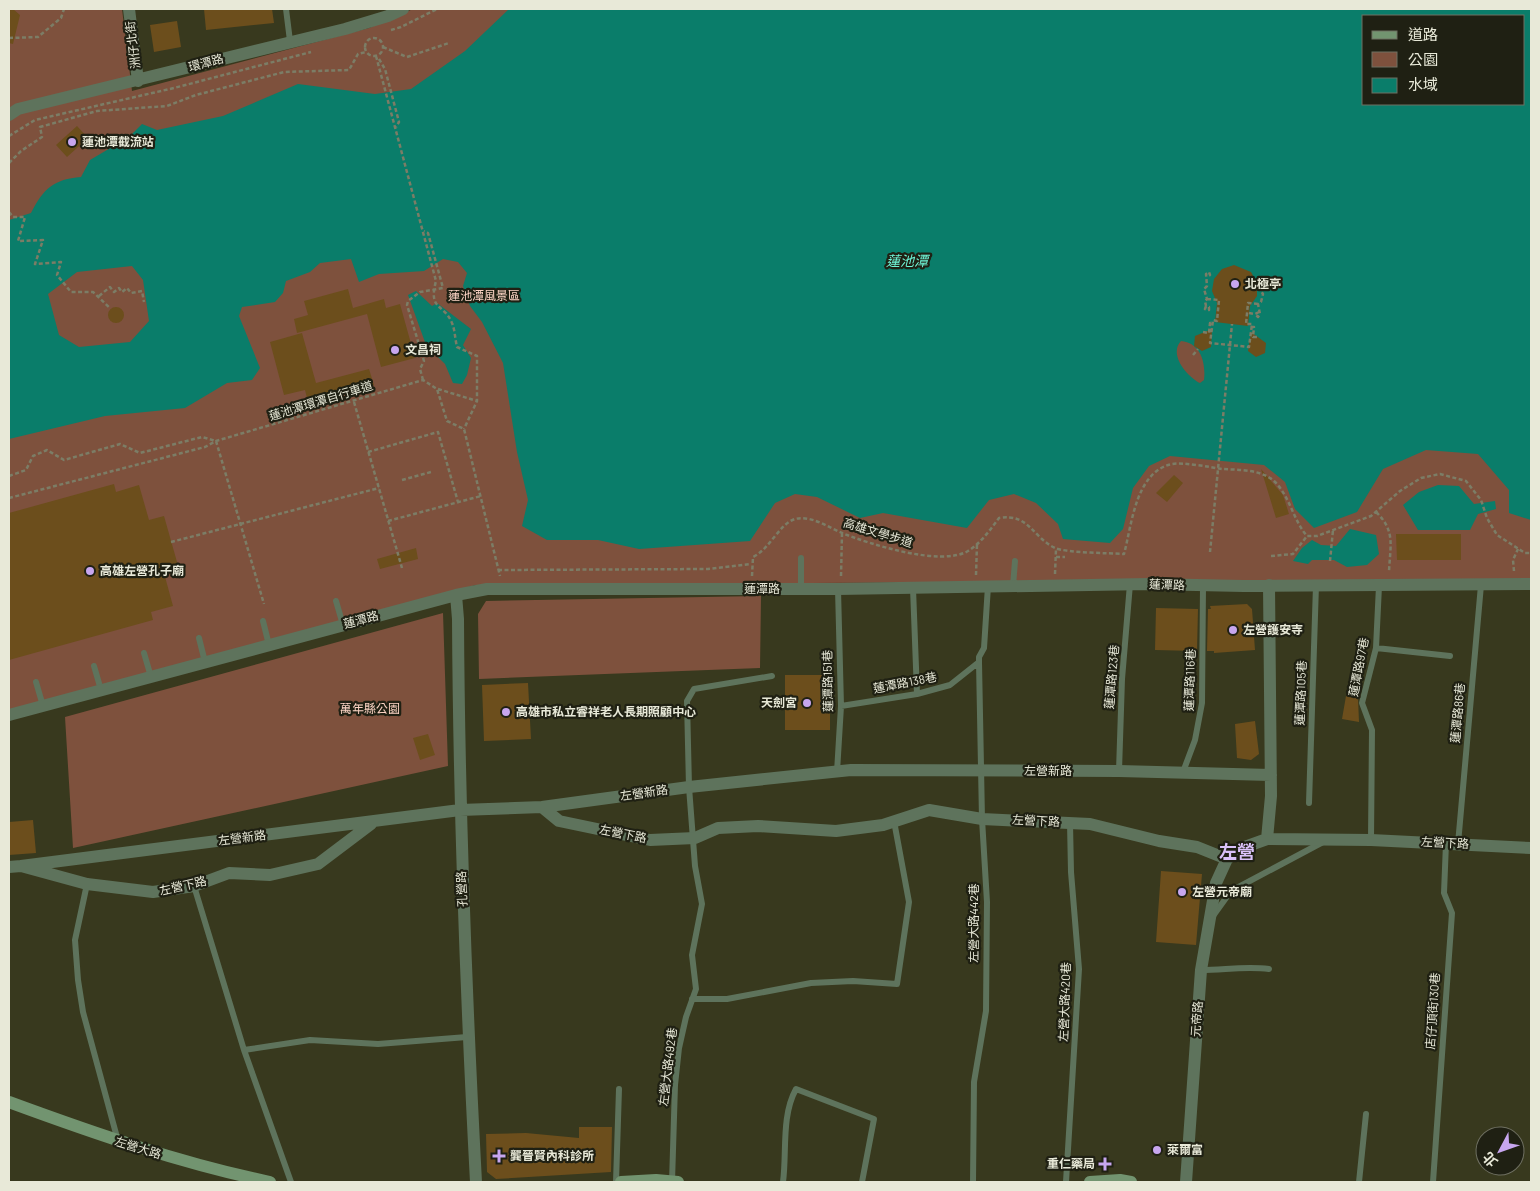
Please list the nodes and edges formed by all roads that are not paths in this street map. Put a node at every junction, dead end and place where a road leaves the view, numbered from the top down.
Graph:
1 (129, 9) edge
2 (286, 9) edge
3 (403, 9) edge
4 (290, 41) junction
5 (138, 81) junction
6 (9, 115) edge
7 (801, 558) dead end
8 (1015, 561) dead end
9 (839, 583) junction
10 (1130, 584) junction
11 (1531, 584) edge
12 (1269, 585) junction
13 (1316, 585) junction
14 (1481, 585) junction
15 (988, 586) junction
16 (1013, 586) junction
17 (1203, 586) junction
18 (1378, 586) junction
19 (913, 587) junction
20 (801, 588) junction
21 (456, 595) junction
22 (336, 602) dead end
23 (263, 621) dead end
24 (343, 625) junction
25 (199, 638) dead end
26 (270, 645) junction
27 (1376, 648) junction
28 (144, 653) dead end
29 (1450, 656) dead end
30 (205, 662) junction
31 (979, 662) junction
32 (94, 666) dead end
33 (772, 676) dead end
34 (151, 677) junction
35 (36, 682) dead end
36 (101, 690) junction
37 (917, 694) junction
38 (43, 706) junction
39 (841, 706) junction
40 (9, 715) edge
41 (981, 771) junction
42 (1119, 771) junction
43 (837, 772) junction
44 (1184, 772) junction
45 (1271, 775) junction
46 (689, 787) junction
47 (1310, 803) dead end
48 (542, 808) junction
49 (460, 810) junction
50 (982, 819) junction
51 (894, 821) junction
52 (373, 822) junction
53 (1070, 823) junction
54 (695, 838) junction
55 (1267, 839) junction
56 (1328, 839) junction
57 (1371, 840) junction
58 (1452, 844) junction
59 (1531, 848) edge
60 (1227, 859) junction
61 (15, 867) edge
62 (87, 884) junction
63 (194, 886) junction
64 (1210, 921) junction
65 (1268, 969) dead end
66 (1200, 970) junction
67 (692, 998) junction
68 (467, 1037) junction
69 (244, 1050) junction
70 (620, 1089) dead end
71 (9, 1102) edge
72 (1366, 1114) dead end
73 (118, 1142) junction
74 (656, 1181) edge
75 (270, 1182) edge
76 (291, 1182) edge
77 (476, 1182) edge
78 (616, 1182) edge
79 (621, 1182) edge
80 (672, 1182) edge
81 (678, 1182) edge
82 (783, 1182) edge
83 (862, 1182) edge
84 (973, 1182) edge
85 (1066, 1182) edge
86 (1090, 1182) edge
87 (1124, 1182) edge
88 (1186, 1182) edge
89 (1359, 1182) edge
90 (1433, 1182) edge

1 - 5 street, 洲仔北街
2 - 4 lane
3 - 4 street, 環潭路
4 - 5 street, 環潭路
5 - 6 street, 環潭路
7 - 20 lane
8 - 16 lane
9 - 19 street, 蓮潭路
9 - 20 street, 蓮潭路
9 - 39 lane, 蓮潭路151巷
10 - 16 street, 蓮潭路
10 - 17 street, 蓮潭路
10 - 42 lane, 蓮潭路123巷
11 - 14 street, 蓮潭路
12 - 13 street, 蓮潭路
12 - 17 street, 蓮潭路
12 - 45 street
13 - 18 street, 蓮潭路
13 - 47 lane, 蓮潭路105巷
14 - 18 street, 蓮潭路
14 - 58 lane, 蓮潭路86巷
15 - 16 street, 蓮潭路
15 - 19 street, 蓮潭路
15 - 31 lane
17 - 44 lane, 蓮潭路116巷
18 - 27 lane, 蓮潭路97巷
19 - 37 lane
20 - 21 street, 蓮潭路
21 - 24 street, 蓮潭路
21 - 49 street, 孔營路
22 - 24 lane
23 - 26 lane
24 - 26 street, 蓮潭路
25 - 30 lane
26 - 30 street, 蓮潭路
27 - 29 lane
27 - 57 lane, 蓮潭路97巷
28 - 34 lane
30 - 34 street, 蓮潭路
31 - 37 lane, 蓮潭路138巷
31 - 41 lane, 左營大路442巷
32 - 36 lane
33 - 46 lane, 左營大路492巷
34 - 36 street, 蓮潭路
35 - 38 lane
36 - 38 street, 蓮潭路
37 - 39 lane, 蓮潭路138巷
38 - 40 street, 蓮潭路
39 - 43 lane, 蓮潭路151巷
41 - 42 street, 左營新路
41 - 43 street, 左營新路
41 - 50 lane, 左營大路442巷
42 - 44 street, 左營新路
43 - 46 street, 左營新路
44 - 45 street, 左營新路
45 - 55 street
46 - 48 street, 左營新路
46 - 54 lane, 左營大路492巷
48 - 49 street, 左營新路
48 - 54 street, 左營下路
49 - 52 street, 左營新路
49 - 68 street, 孔營路
50 - 51 street, 左營下路
50 - 53 street, 左營下路
50 - 84 lane, 左營大路442巷
51 - 54 street, 左營下路
51 - 67 lane
52 - 61 street, 左營新路
52 - 63 street, 左營下路
53 - 60 street, 左營下路
53 - 85 lane, 左營大路420巷
54 - 67 lane, 左營大路492巷
55 - 56 street, 左營下路
55 - 60 street, 左營下路
56 - 57 street, 左營下路
56 - 64 lane
57 - 58 street, 左營下路
58 - 59 street, 左營下路
58 - 90 lane, 店仔頂街130巷
60 - 64 street, 元帝路
61 - 62 street, 左營下路
62 - 63 street, 左營下路
62 - 73 lane
63 - 69 lane
64 - 66 street, 元帝路
65 - 66 lane
66 - 88 street, 元帝路
67 - 80 lane, 左營大路492巷
68 - 69 lane
68 - 77 street, 孔營路
69 - 76 lane
70 - 78 lane
71 - 73 street, 左營大路
72 - 89 lane
73 - 75 street, 左營大路
74 - 79 street
74 - 80 street
80 - 81 street
82 - 83 lane
86 - 87 street

